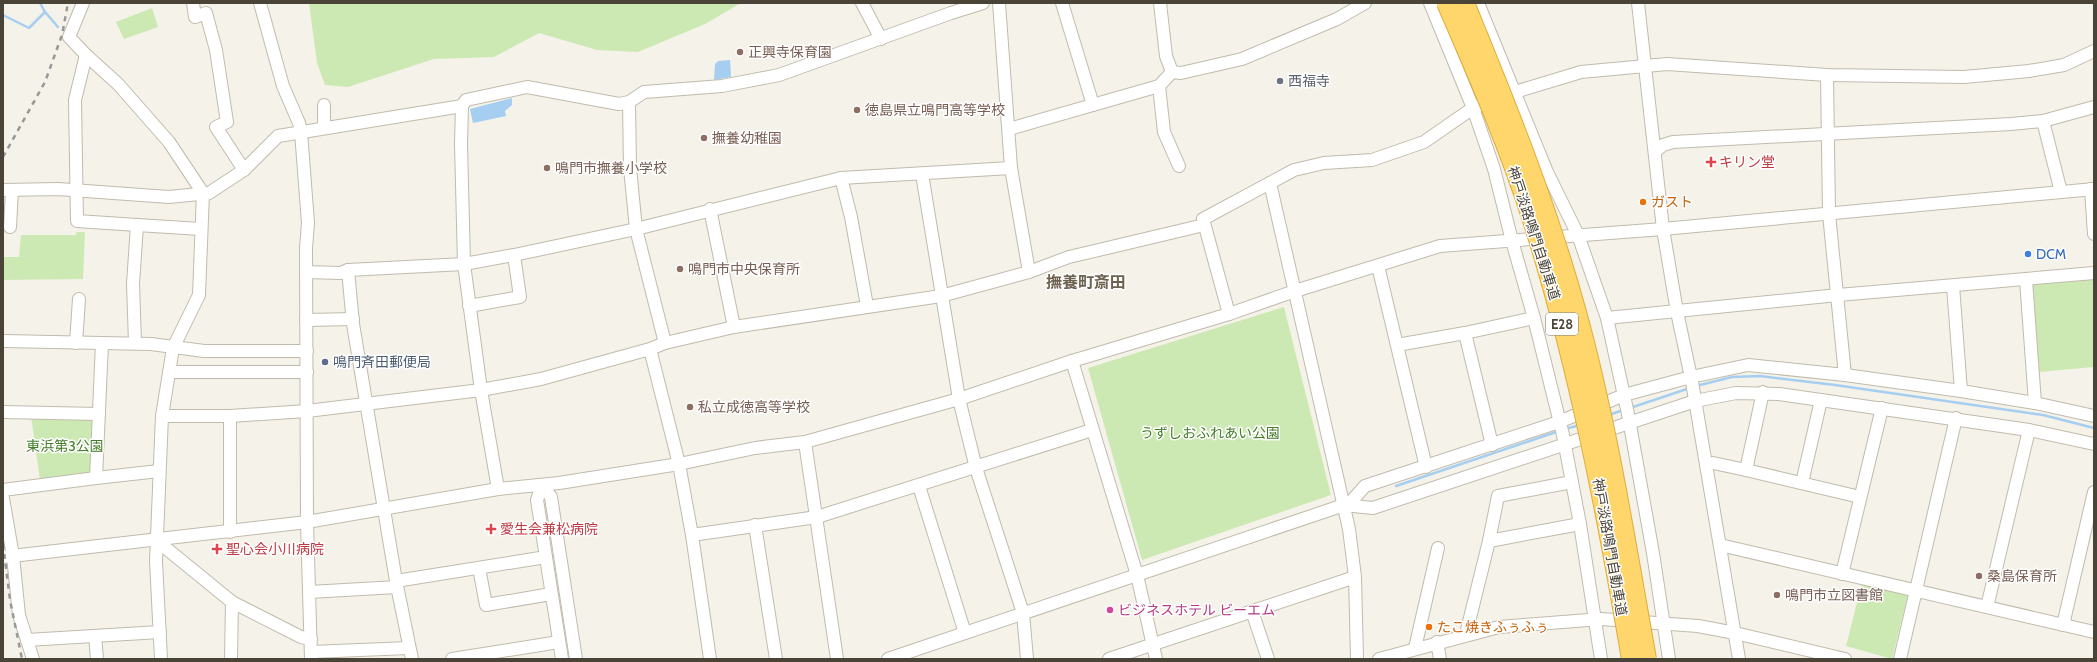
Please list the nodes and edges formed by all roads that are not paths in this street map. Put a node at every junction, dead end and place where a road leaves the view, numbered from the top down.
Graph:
1 (83, 3) edge
2 (193, 3) edge
3 (260, 3) edge
4 (862, 3) edge
5 (983, 3) edge
6 (999, 3) edge
7 (1062, 3) edge
8 (1160, 3) edge
9 (1365, 3) edge
10 (1430, 3) edge
11 (1446, 3) edge
12 (1465, 3) edge
13 (1478, 3) edge
14 (1638, 3) edge
15 (881, 39) junction
16 (2094, 51) edge
17 (86, 55) junction
18 (1645, 66) junction
19 (1172, 72) junction
20 (1826, 75) junction
21 (1158, 86) junction
22 (1515, 92) junction
23 (629, 102) junction
24 (324, 105) dead end
25 (1093, 105) junction
26 (462, 106) junction
27 (2094, 107) edge
28 (1473, 108) junction
29 (2043, 121) junction
30 (324, 128) junction
31 (1009, 129) junction
32 (301, 132) junction
33 (1828, 134) junction
34 (1656, 151) junction
35 (1179, 166) dead end
36 (1012, 168) junction
37 (244, 170) junction
38 (922, 174) junction
39 (841, 178) junction
40 (1270, 183) junction
41 (2092, 189) edge
42 (8, 190) edge
43 (78, 190) junction
44 (2061, 192) junction
45 (203, 193) junction
46 (710, 209) junction
47 (1829, 214) junction
48 (137, 225) junction
49 (1204, 225) junction
50 (10, 227) dead end
51 (201, 229) junction
52 (636, 229) junction
53 (1663, 229) junction
54 (2094, 234) edge
55 (1578, 235) junction
56 (1512, 241) junction
57 (514, 255) junction
58 (464, 264) junction
59 (1378, 266) junction
60 (348, 270) junction
61 (306, 272) junction
62 (1029, 272) junction
63 (2094, 273) edge
64 (2026, 280) junction
65 (1953, 286) junction
66 (1295, 291) junction
67 (1838, 295) junction
68 (941, 296) junction
69 (79, 299) dead end
70 (469, 306) junction
71 (868, 306) junction
72 (1677, 312) junction
73 (1229, 314) junction
74 (1534, 318) junction
75 (1607, 318) junction
76 (354, 319) junction
77 (306, 320) junction
78 (734, 327) junction
79 (1464, 333) junction
80 (3, 341) edge
81 (76, 343) junction
82 (102, 343) junction
83 (665, 343) junction
84 (134, 344) junction
85 (1397, 345) junction
86 (173, 348) junction
87 (650, 349) junction
88 (307, 351) junction
89 (1072, 361) junction
90 (169, 372) junction
91 (307, 372) junction
92 (1845, 375) junction
93 (1693, 388) junction
94 (482, 390) junction
95 (1961, 391) junction
96 (1763, 392) junction
97 (959, 399) junction
98 (1822, 400) junction
99 (2035, 403) junction
100 (367, 404) junction
101 (1626, 408) junction
102 (1882, 408) junction
103 (307, 411) junction
104 (3, 412) edge
105 (99, 414) junction
106 (162, 416) junction
107 (230, 416) junction
108 (2094, 416) edge
109 (1956, 418) junction
110 (1092, 430) junction
111 (2029, 430) junction
112 (1562, 432) junction
113 (805, 442) junction
114 (1492, 444) junction
115 (2094, 444) edge
116 (679, 464) junction
117 (1706, 465) junction
118 (1426, 467) junction
119 (976, 468) junction
120 (1746, 470) junction
121 (159, 472) junction
122 (96, 478) junction
123 (1572, 482) junction
124 (1802, 483) junction
125 (542, 486) junction
126 (919, 486) junction
127 (498, 489) junction
128 (3, 490) edge
129 (2094, 492) edge
130 (1860, 497) junction
131 (3, 498) edge
132 (1346, 504) junction
133 (385, 509) junction
134 (817, 516) junction
135 (307, 522) junction
136 (1580, 524) junction
137 (755, 525) junction
138 (230, 532) junction
139 (692, 535) junction
140 (156, 540) junction
141 (1489, 541) junction
142 (1720, 545) junction
143 (1438, 548) dead end
144 (8, 556) edge
145 (546, 557) junction
146 (479, 568) junction
147 (1842, 574) junction
148 (1137, 575) junction
149 (1355, 577) junction
150 (396, 584) junction
151 (1917, 591) junction
152 (309, 592) junction
153 (552, 594) junction
154 (232, 602) junction
155 (1987, 607) junction
156 (1252, 610) junction
157 (1023, 613) junction
158 (1596, 619) junction
159 (1663, 624) junction
160 (2063, 625) junction
161 (160, 632) junction
162 (2094, 632) edge
163 (965, 633) junction
164 (1735, 633) junction
165 (1466, 634) junction
166 (95, 636) junction
167 (311, 639) junction
168 (27, 640) junction
169 (559, 642) junction
170 (1436, 642) junction
171 (1153, 644) junction
172 (1415, 648) junction
173 (361, 654) edge
174 (410, 654) edge
175 (311, 655) edge
176 (903, 657) edge
177 (34, 659) edge
178 (97, 659) edge
179 (161, 659) edge
180 (231, 659) edge
181 (452, 659) edge
182 (562, 659) edge
183 (576, 659) edge
184 (710, 659) edge
185 (776, 659) edge
186 (837, 659) edge
187 (888, 659) edge
188 (1027, 659) edge
189 (1109, 659) edge
190 (1156, 659) edge
191 (1268, 659) edge
192 (1358, 659) edge
193 (1378, 659) edge
194 (1440, 659) edge
195 (1601, 659) edge
196 (1630, 659) edge
197 (1646, 659) edge
198 (1669, 659) edge
199 (1739, 659) edge
200 (1845, 659) edge
201 (1900, 659) edge

1 - 17 street
2 - 37 street
3 - 32 street
4 - 15 street
5 - 15 street
6 - 31 street
7 - 25 street
8 - 19 street
9 - 19 street
10 - 28 street
11 - 196 highway, 神戸淡路鳴門自動車道 / E28, bridge
12 - 197 highway, 神戸淡路鳴門自動車道 / E28, bridge
13 - 22 street
14 - 18 street
15 - 23 street
16 - 20 street
17 - 43 street
17 - 45 street
18 - 20 street
18 - 22 street
18 - 34 street
19 - 21 street
20 - 33 street
21 - 25 street
21 - 35 street
22 - 28 street
22 - 55 street
23 - 26 street
23 - 52 street
24 - 30 street
25 - 31 street
26 - 30 street
26 - 58 street
27 - 29 street
28 - 40 street
28 - 56 street
29 - 33 street
29 - 44 street
30 - 32 street
31 - 36 street
32 - 37 street
32 - 61 street
33 - 34 street
33 - 47 street
34 - 53 street
36 - 38 street
36 - 62 street
37 - 45 street
38 - 39 street
38 - 68 street
39 - 46 street
39 - 71 street
40 - 49 street
40 - 66 street
41 - 44 street
41 - 54 street
42 - 43 street
42 - 50 street
43 - 45 street
43 - 48 street
44 - 47 street
45 - 51 street
46 - 52 street
46 - 78 street
47 - 53 street
47 - 67 street
48 - 51 street
48 - 84 street
49 - 62 street
49 - 73 street
51 - 86 street
52 - 57 street
52 - 83 street
53 - 55 street
53 - 72 street
55 - 56 street
55 - 75 street
56 - 59 street
56 - 74 street
57 - 58 street
57 - 70 street
58 - 60 street
58 - 70 street
59 - 66 street
59 - 85 street
60 - 61 street
60 - 76 street
61 - 77 street
62 - 68 street
63 - 64 street
64 - 65 street
64 - 99 street
65 - 67 street
65 - 95 street
66 - 73 street
66 - 132 street
67 - 72 street
67 - 92 street
68 - 71 street
68 - 97 street
69 - 81 street
70 - 94 street
71 - 78 street
72 - 75 street
72 - 93 street
73 - 89 street
74 - 79 street
74 - 112 street
75 - 101 street
76 - 77 street
76 - 100 street
77 - 88 street
78 - 83 street
79 - 85 street
79 - 114 street
80 - 81 street
81 - 82 street
82 - 84 street
82 - 105 street
83 - 87 street
84 - 86 street
85 - 118 street
86 - 88 street
86 - 90 street
87 - 94 street
87 - 116 street
88 - 91 street
89 - 97 street
89 - 110 street
90 - 91 street
90 - 106 street
91 - 103 street
92 - 93 street
92 - 95 street
93 - 96 street
93 - 101 street
93 - 101 street
93 - 117 street
94 - 100 street
94 - 127 street
95 - 99 street
96 - 98 street
96 - 120 street
97 - 113 street
97 - 119 street
98 - 102 street
98 - 124 street
99 - 108 street
100 - 103 street
100 - 133 street
101 - 112 street
101 - 112 street
101 - 159 street
102 - 109 street
102 - 130 street
103 - 107 street
103 - 135 street
104 - 105 street
105 - 122 street
106 - 107 street
106 - 121 street
107 - 138 street
109 - 111 street
109 - 151 street
110 - 119 street
110 - 148 street
111 - 115 street
111 - 155 street
112 - 114 street
112 - 123 street
112 - 132 street
113 - 116 street
113 - 134 street
114 - 118 street
116 - 125 street
116 - 139 street
117 - 120 street
117 - 142 street
118 - 132 street
119 - 126 street
119 - 157 street
120 - 124 street
121 - 122 street
121 - 140 street
122 - 128 street
123 - 136 street
123 - 141 street
124 - 130 street
125 - 127 street
125 - 145 street
125 - 183 street
126 - 134 street
126 - 163 street
127 - 133 street
129 - 160 street
130 - 147 street
131 - 144 street
132 - 148 street
132 - 149 street
133 - 135 street
133 - 150 street
134 - 137 street
134 - 186 street
135 - 138 street
135 - 152 street
136 - 141 street
136 - 158 street
137 - 139 street
137 - 185 street
138 - 140 street
139 - 184 street
140 - 144 street
140 - 154 street
140 - 161 street
141 - 165 street
142 - 147 street
142 - 164 street
143 - 172 street
144 - 168 street
145 - 146 street
145 - 153 street
146 - 150 street
146 - 153 street
147 - 151 street
148 - 157 street
148 - 171 street
149 - 156 street
149 - 192 street
150 - 152 street
150 - 174 street
151 - 155 street
151 - 201 street
152 - 167 street
153 - 169 street
154 - 167 street
154 - 180 street
155 - 160 street
156 - 171 street
156 - 191 street
157 - 163 street
157 - 188 street
158 - 159 street
158 - 165 street
158 - 195 street
159 - 164 street
159 - 198 street
160 - 162 street
161 - 166 street
161 - 179 street
163 - 176 street
164 - 199 street
164 - 200 street
165 - 170 street
166 - 168 street
166 - 178 street
167 - 175 street
168 - 177 street
169 - 181 street
169 - 182 street
170 - 172 street
170 - 194 street
171 - 189 street
171 - 190 street
172 - 193 street
173 - 174 street
173 - 175 street
176 - 187 street

